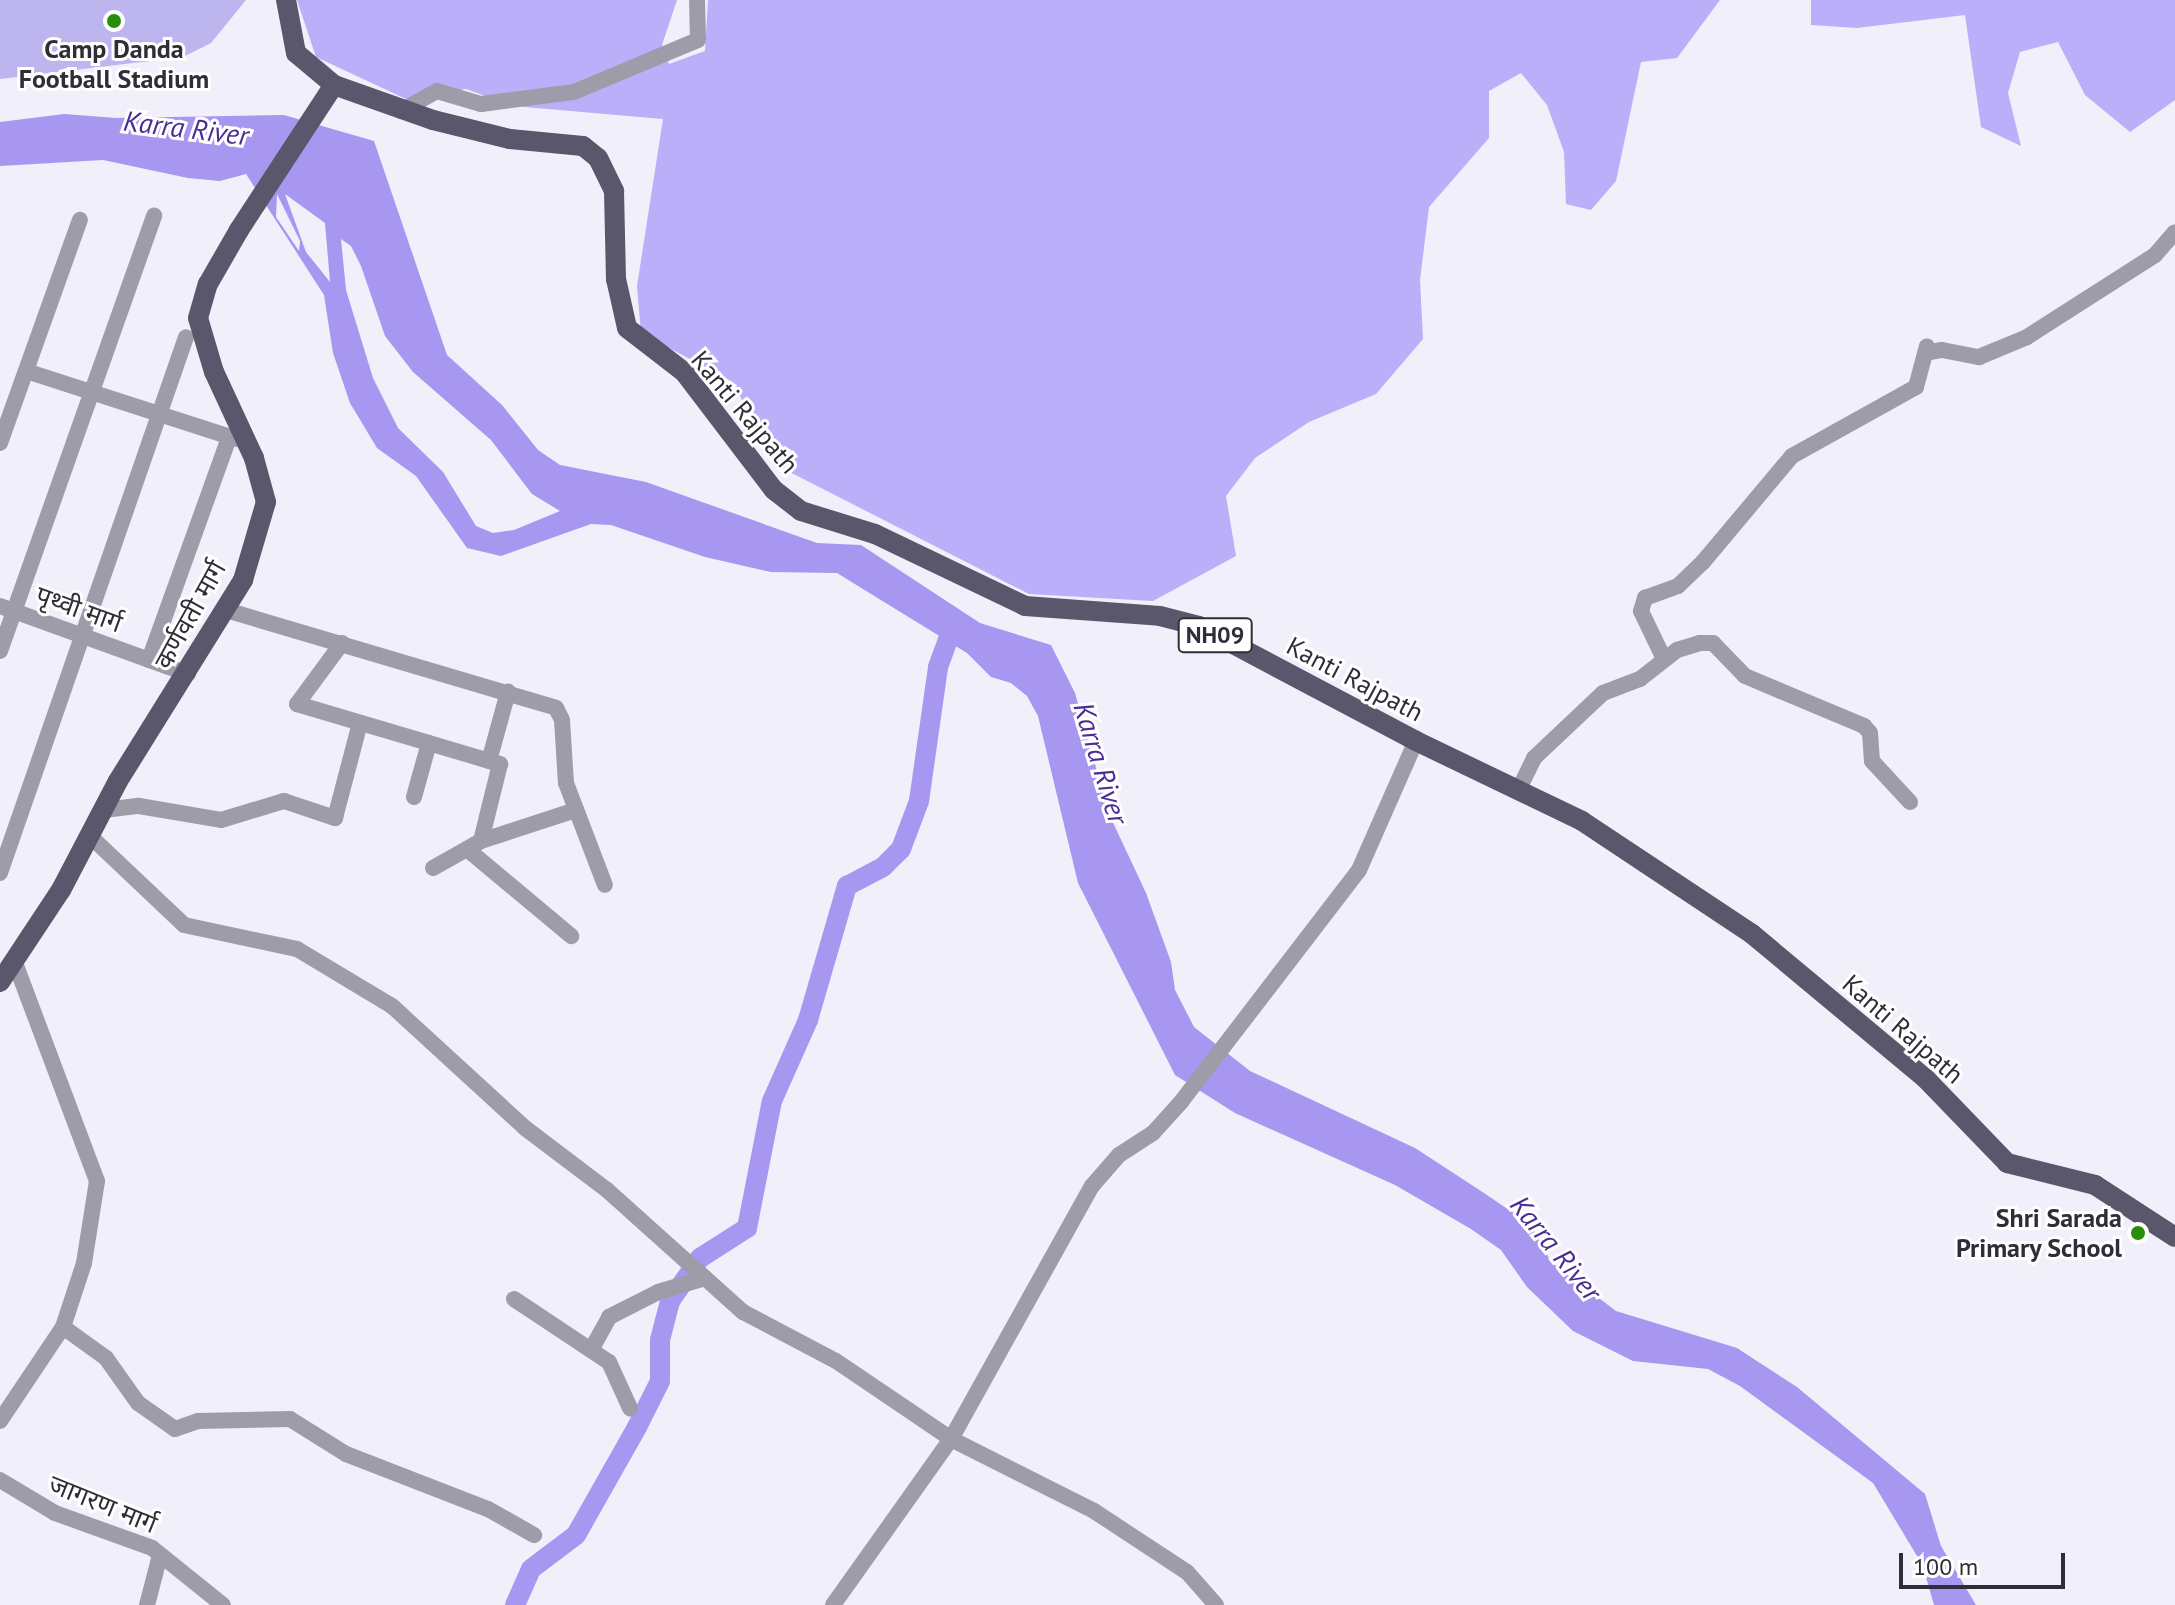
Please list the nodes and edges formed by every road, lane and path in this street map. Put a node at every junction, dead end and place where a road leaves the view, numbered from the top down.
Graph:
1 (286, 0) edge
2 (697, 0) edge
3 (334, 85) junction
4 (401, 111) junction
5 (154, 215) dead end
6 (80, 220) dead end
7 (2175, 232) edge
8 (186, 337) dead end
9 (26, 371) junction
10 (91, 393) junction
11 (158, 416) junction
12 (236, 439) junction
13 (0, 443) edge
14 (7, 609) edge
15 (226, 610) junction
16 (81, 635) junction
17 (342, 643) junction
18 (0, 651) edge
19 (1664, 659) junction
20 (149, 660) junction
21 (188, 674) junction
22 (508, 692) junction
23 (360, 723) junction
24 (1416, 741) junction
25 (429, 743) junction
26 (489, 761) junction
27 (1519, 789) junction
28 (414, 797) dead end
29 (1910, 802) dead end
30 (104, 810) junction
31 (576, 810) junction
32 (90, 836) junction
33 (474, 845) junction
34 (433, 868) dead end
35 (0, 873) edge
36 (605, 885) dead end
37 (571, 936) dead end
38 (6, 968) edge
39 (2175, 1237) edge
40 (703, 1276) junction
41 (514, 1299) dead end
42 (63, 1327) junction
43 (591, 1350) junction
44 (630, 1408) dead end
45 (0, 1421) edge
46 (951, 1439) junction
47 (0, 1480) edge
48 (534, 1535) dead end
49 (160, 1555) junction
50 (147, 1605) edge
51 (223, 1605) edge
52 (833, 1605) edge
53 (1216, 1605) edge

1 - 3 main road, NH09
2 - 4 street
3 - 4 main road, Kanti Rajpath / NH09
3 - 12 main road, कर्णवती मार्ग
4 - 24 main road, Kanti Rajpath / NH09
5 - 10 street
6 - 9 street
7 - 19 street
8 - 11 street
9 - 10 street
9 - 13 street
10 - 11 street
10 - 14 street
11 - 12 street
11 - 16 street
12 - 15 main road, कर्णवती मार्ग
12 - 20 street
14 - 16 street, पृथ्वी मार्ग
14 - 18 street
15 - 17 street
15 - 21 main road, कर्णवती मार्ग
16 - 20 street, पृथ्वी मार्ग
16 - 35 street
17 - 22 street
17 - 23 street
19 - 27 street
19 - 29 street
20 - 21 street, पृथ्वी मार्ग
21 - 30 main road, कर्णवती मार्ग
22 - 26 street
22 - 31 street
23 - 25 street
23 - 30 street
24 - 27 main road, Kanti Rajpath / NH09
24 - 46 street
25 - 26 street
25 - 28 street
26 - 33 street
27 - 39 main road, Kanti Rajpath / NH09
30 - 32 main road, कर्णवती मार्ग
31 - 33 street
31 - 36 street
32 - 38 main road, कर्णवती मार्ग
32 - 40 street
33 - 34 street
33 - 37 street
38 - 42 street
40 - 43 street
40 - 46 street
41 - 43 street
42 - 45 street
42 - 48 street
43 - 44 street
46 - 52 street
46 - 53 street
47 - 49 street, जागरण मार्ग
49 - 50 street
49 - 51 street, जागरण मार्ग

